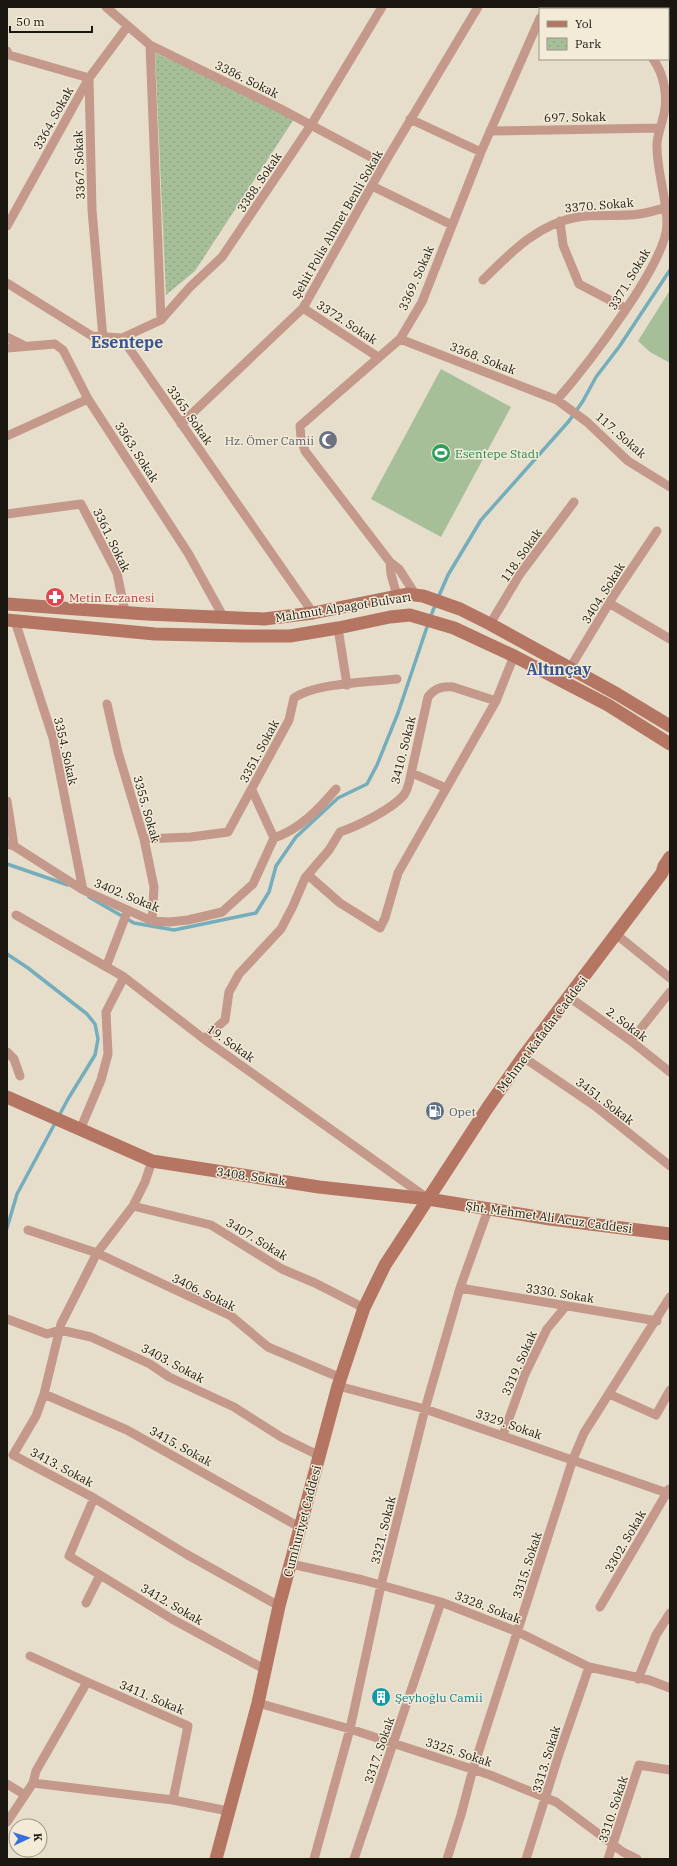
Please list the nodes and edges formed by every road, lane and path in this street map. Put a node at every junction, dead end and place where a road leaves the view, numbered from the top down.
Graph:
1 (106, 7) edge
2 (478, 7) edge
3 (380, 8) edge
4 (539, 20) edge
5 (127, 27) junction
6 (150, 45) junction
7 (8, 54) edge
8 (654, 60) edge
9 (88, 78) junction
10 (410, 119) junction
11 (311, 126) junction
12 (660, 128) junction
13 (490, 132) junction
14 (481, 152) junction
15 (384, 164) junction
16 (372, 186) junction
17 (666, 193) edge
18 (665, 208) junction
19 (560, 221) junction
20 (452, 225) junction
21 (7, 226) edge
22 (483, 280) dead end
23 (7, 283) edge
24 (303, 308) junction
25 (626, 308) junction
26 (162, 320) junction
27 (7, 337) edge
28 (103, 338) junction
29 (122, 338) junction
30 (400, 339) junction
31 (23, 346) junction
32 (7, 348) edge
33 (378, 357) junction
34 (88, 399) junction
35 (557, 400) junction
36 (181, 424) junction
37 (7, 436) edge
38 (670, 486) edge
39 (574, 502) dead end
40 (7, 514) edge
41 (657, 531) dead end
42 (390, 562) junction
43 (419, 595) junction
44 (398, 596) junction
45 (609, 603) junction
46 (7, 604) edge
47 (125, 612) junction
48 (313, 613) junction
49 (224, 618) junction
50 (11, 621) edge
51 (490, 624) junction
52 (338, 628) junction
53 (670, 639) edge
54 (514, 656) junction
55 (570, 668) junction
56 (397, 679) dead end
57 (347, 684) junction
58 (496, 702) junction
59 (106, 704) dead end
60 (670, 726) edge
61 (670, 744) edge
62 (412, 773) junction
63 (446, 788) junction
64 (336, 789) dead end
65 (252, 790) junction
66 (7, 801) edge
67 (274, 838) junction
68 (144, 839) junction
69 (11, 845) edge
70 (670, 857) edge
71 (308, 875) junction
72 (667, 875) edge
73 (83, 890) junction
74 (127, 913) junction
75 (16, 915) dead end
76 (152, 921) junction
77 (617, 935) junction
78 (106, 967) junction
79 (124, 977) junction
80 (670, 978) edge
81 (670, 992) edge
82 (569, 997) junction
83 (204, 1039) junction
84 (631, 1041) junction
85 (7, 1052) edge
86 (523, 1057) junction
87 (670, 1072) edge
88 (20, 1076) dead end
89 (7, 1097) edge
90 (80, 1130) junction
91 (152, 1161) junction
92 (670, 1166) edge
93 (428, 1199) junction
94 (133, 1206) junction
95 (488, 1210) junction
96 (28, 1230) dead end
97 (670, 1234) edge
98 (97, 1253) junction
99 (460, 1288) junction
100 (670, 1297) edge
101 (566, 1306) junction
102 (364, 1308) junction
103 (7, 1319) edge
104 (656, 1320) junction
105 (60, 1330) junction
106 (340, 1382) junction
107 (670, 1390) edge
108 (44, 1394) junction
109 (609, 1394) junction
110 (425, 1409) junction
111 (503, 1435) junction
112 (320, 1456) junction
113 (573, 1459) junction
114 (669, 1491) edge
115 (94, 1498) junction
116 (302, 1528) junction
117 (291, 1564) junction
118 (100, 1575) junction
119 (381, 1585) junction
120 (441, 1602) junction
121 (86, 1603) dead end
122 (279, 1606) junction
123 (600, 1607) dead end
124 (670, 1613) edge
125 (518, 1632) junction
126 (30, 1656) dead end
127 (589, 1667) junction
128 (266, 1670) junction
129 (638, 1679) junction
130 (87, 1682) junction
131 (669, 1686) edge
132 (258, 1703) junction
133 (350, 1729) junction
134 (394, 1743) junction
135 (473, 1769) junction
136 (670, 1770) edge
137 (33, 1783) junction
138 (7, 1784) edge
139 (25, 1795) junction
140 (546, 1798) junction
141 (173, 1800) junction
142 (228, 1810) junction
143 (7, 1822) edge
144 (614, 1844) junction
145 (216, 1859) edge
146 (314, 1859) edge
147 (354, 1859) edge
148 (447, 1859) edge
149 (526, 1859) edge
150 (608, 1859) edge
151 (637, 1859) edge

1 - 5 street, 3386. Sokak
2 - 10 street, Şehit Polis Ahmet Benli Sokak
3 - 11 street, 3388. Sokak
4 - 13 street, 3369. Sokak
5 - 6 street, 3386. Sokak
5 - 9 street, 3364. Sokak
6 - 11 street, 3386. Sokak
6 - 26 street
7 - 9 street
8 - 12 street, 3371. Sokak
9 - 21 street, 3364. Sokak
9 - 28 street, 3367. Sokak
10 - 14 street
10 - 15 street, Şehit Polis Ahmet Benli Sokak
11 - 15 street, 3386. Sokak
11 - 26 street, 3388. Sokak
12 - 13 street, 697. Sokak
12 - 17 street, 3371. Sokak
13 - 14 street, 3369. Sokak
14 - 20 street, 3369. Sokak
15 - 16 street, Şehit Polis Ahmet Benli Sokak
16 - 20 street
16 - 24 street, Şehit Polis Ahmet Benli Sokak
17 - 18 street, 3371. Sokak
18 - 19 street, 3370. Sokak
18 - 25 street, 3371. Sokak
19 - 22 street, 3370. Sokak
19 - 25 street
20 - 30 street, 3369. Sokak
23 - 28 street
24 - 33 street, 3372. Sokak
24 - 36 street, Şehit Polis Ahmet Benli Sokak
25 - 35 street, 3371. Sokak
26 - 29 street, 3388. Sokak
27 - 31 street
28 - 29 street
29 - 36 street, 3365. Sokak
30 - 33 street, 3369. Sokak
30 - 35 street, 3368. Sokak
31 - 32 street, 3363. Sokak
31 - 34 street, 3363. Sokak
33 - 42 street, 3369. Sokak
34 - 37 street
34 - 49 street, 3363. Sokak
35 - 38 street, 117. Sokak
36 - 48 street, 3365. Sokak
39 - 51 street, 118. Sokak
40 - 47 street, 3361. Sokak
41 - 45 street, 3404. Sokak
42 - 43 street, 3369. Sokak
42 - 44 street, 3369. Sokak
43 - 44 main road, Mahmut Alpagot Bulvarı
43 - 51 main road, Mahmut Alpagot Bulvarı
44 - 48 main road, Mahmut Alpagot Bulvarı
45 - 53 street
45 - 55 street, 3404. Sokak
46 - 47 main road, Mahmut Alpagot Bulvarı
47 - 49 main road, Mahmut Alpagot Bulvarı
48 - 49 main road, Mahmut Alpagot Bulvarı
50 - 52 main road, Mahmut Alpagot Bulvarı
50 - 73 street, 3354. Sokak
51 - 55 main road, Mahmut Alpagot Bulvarı
52 - 54 main road, Mahmut Alpagot Bulvarı
52 - 57 street
54 - 58 street
54 - 61 main road, Mahmut Alpagot Bulvarı
55 - 60 main road, Mahmut Alpagot Bulvarı
56 - 57 street, 3351. Sokak
57 - 65 street, 3351. Sokak
58 - 62 street, 3410. Sokak
58 - 63 street
59 - 68 street, 3355. Sokak
62 - 63 street
62 - 71 street, 3410. Sokak
63 - 71 street
64 - 67 street
65 - 67 street
65 - 68 street, 3351. Sokak
66 - 69 street
67 - 76 street, 3402. Sokak
68 - 76 street, 3355. Sokak
69 - 73 street, 3402. Sokak
70 - 72 main road, Mehmet Kafadar Caddesi
71 - 83 street, 3410. Sokak
72 - 77 main road, Mehmet Kafadar Caddesi
73 - 74 street, 3402. Sokak
74 - 76 street, 3402. Sokak
74 - 78 street
75 - 78 street, 19. Sokak
77 - 80 street
77 - 82 main road, Mehmet Kafadar Caddesi
78 - 79 street, 19. Sokak
79 - 83 street, 19. Sokak
79 - 90 street
81 - 84 street
82 - 84 street, 2. Sokak
82 - 86 main road, Mehmet Kafadar Caddesi
83 - 93 street, 19. Sokak
84 - 87 street, 2. Sokak
85 - 88 street
86 - 92 street, 3451. Sokak
86 - 93 main road, Mehmet Kafadar Caddesi
89 - 90 main road, 3408. Sokak
90 - 91 main road, 3408. Sokak
91 - 93 main road, 3408. Sokak
91 - 94 street, 3413. Sokak
93 - 95 main road, Şht. Mehmet Ali Acuz Caddesi
93 - 102 main road, Cumhuriyet Caddesi
94 - 98 street, 3413. Sokak
94 - 102 street, 3407. Sokak
95 - 97 main road, Şht. Mehmet Ali Acuz Caddesi
95 - 99 street, 3321. Sokak
96 - 98 street, 3406. Sokak
98 - 105 street, 3413. Sokak
98 - 106 street, 3406. Sokak
99 - 101 street, 3330. Sokak
99 - 110 street, 3321. Sokak
100 - 104 street, 3315. Sokak
101 - 104 street, 3330. Sokak
101 - 111 street, 3319. Sokak
102 - 106 main road, Cumhuriyet Caddesi
103 - 105 street, 3403. Sokak
104 - 109 street, 3315. Sokak
105 - 108 street, 3413. Sokak
105 - 112 street, 3403. Sokak
106 - 110 street, 3329. Sokak
106 - 112 main road, Cumhuriyet Caddesi
107 - 109 street
108 - 115 street, 3413. Sokak
108 - 116 street, 3415. Sokak
109 - 113 street, 3315. Sokak
110 - 111 street, 3329. Sokak
110 - 119 street, 3321. Sokak
111 - 113 street, 3329. Sokak
112 - 116 main road, Cumhuriyet Caddesi
113 - 114 street, 3329. Sokak
113 - 125 street, 3315. Sokak
114 - 123 street, 3302. Sokak
115 - 118 street, 3412. Sokak
115 - 122 street, 3413. Sokak
116 - 117 main road, Cumhuriyet Caddesi
117 - 119 street, 3328. Sokak
117 - 122 main road, Cumhuriyet Caddesi
118 - 121 street
118 - 128 street, 3412. Sokak
119 - 120 street, 3328. Sokak
119 - 133 street, 3321. Sokak
120 - 125 street, 3328. Sokak
120 - 134 street, 3317. Sokak
122 - 128 main road, Cumhuriyet Caddesi
124 - 129 street
125 - 127 street, 3328. Sokak
125 - 135 street, 3315. Sokak
126 - 130 street, 3411. Sokak
127 - 129 street, 3328. Sokak
127 - 140 street, 3313. Sokak
128 - 132 main road, Cumhuriyet Caddesi
129 - 131 street, 3328. Sokak
130 - 137 street
130 - 141 street, 3411. Sokak
132 - 133 street, 3325. Sokak
132 - 142 main road, Cumhuriyet Caddesi
133 - 134 street, 3325. Sokak
133 - 146 street, 3321. Sokak
134 - 135 street, 3325. Sokak
134 - 147 street, 3317. Sokak
135 - 140 street, 3325. Sokak
135 - 148 street, 3315. Sokak
136 - 144 street, 3310. Sokak
137 - 139 street
137 - 141 street
138 - 139 street
139 - 143 street
140 - 144 street, 3325. Sokak
140 - 149 street, 3313. Sokak
141 - 142 street
142 - 145 main road, Cumhuriyet Caddesi
144 - 150 street, 3310. Sokak
144 - 151 street, 3325. Sokak

